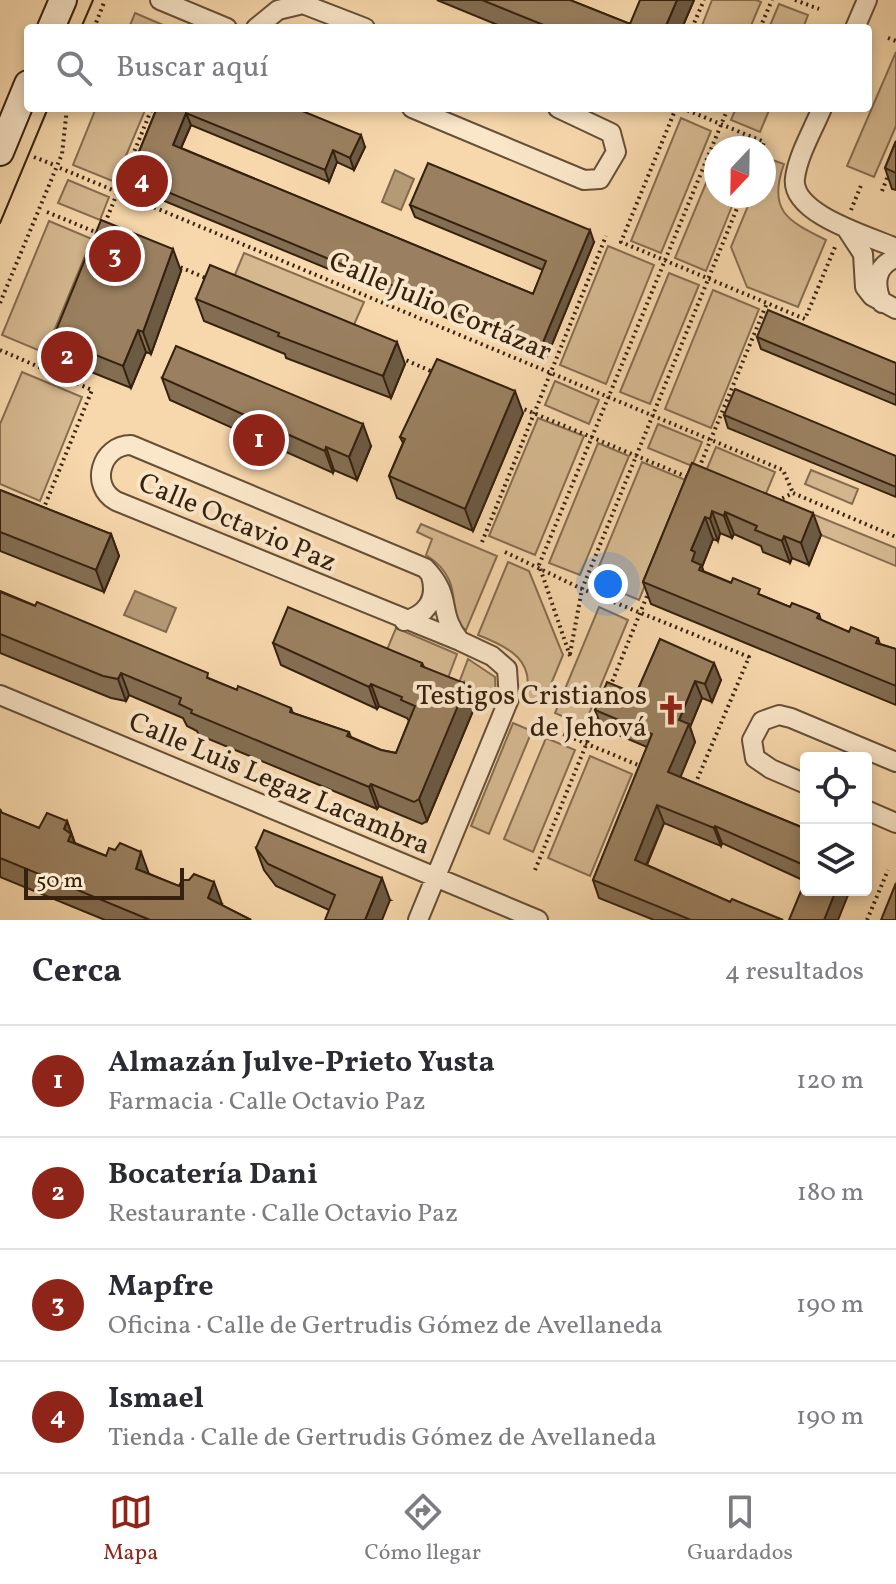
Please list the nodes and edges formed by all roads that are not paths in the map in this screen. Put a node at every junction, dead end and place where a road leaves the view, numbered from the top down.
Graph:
1 (64, 0) edge
2 (160, 0) edge
3 (867, 0) edge
4 (295, 5) junction
5 (53, 24) edge
6 (217, 24) edge
7 (261, 24) edge
8 (283, 24) edge
9 (355, 24) edge
10 (857, 24) edge
11 (24, 94) edge
12 (422, 112) edge
13 (566, 112) edge
14 (820, 112) edge
15 (0, 152) edge
16 (844, 226) junction
17 (896, 248) edge
18 (896, 258) edge
19 (889, 306) edge
20 (430, 573) junction
21 (404, 621) junction
22 (460, 641) junction
23 (0, 695) edge
24 (896, 762) edge
25 (800, 781) edge
26 (872, 813) edge
27 (896, 823) edge
28 (435, 878) junction
29 (418, 920) edge
30 (538, 920) edge

1 - 5 main road
2 - 6 street
3 - 10 street
4 - 7 street
4 - 8 street
4 - 9 street
11 - 15 main road
12 - 13 street
14 - 16 street
16 - 17 street
16 - 19 street
18 - 19 street
20 - 21 street
20 - 21 street, Calle Octavio Paz
20 - 22 street
21 - 22 street, Calle Octavio Paz
22 - 28 street, Calle Octavio Paz
23 - 28 street, Calle Luis Legaz Lacambra
24 - 25 street
26 - 27 street
28 - 29 street, Calle Octavio Paz
28 - 30 street, Calle Luis Legaz Lacambra

